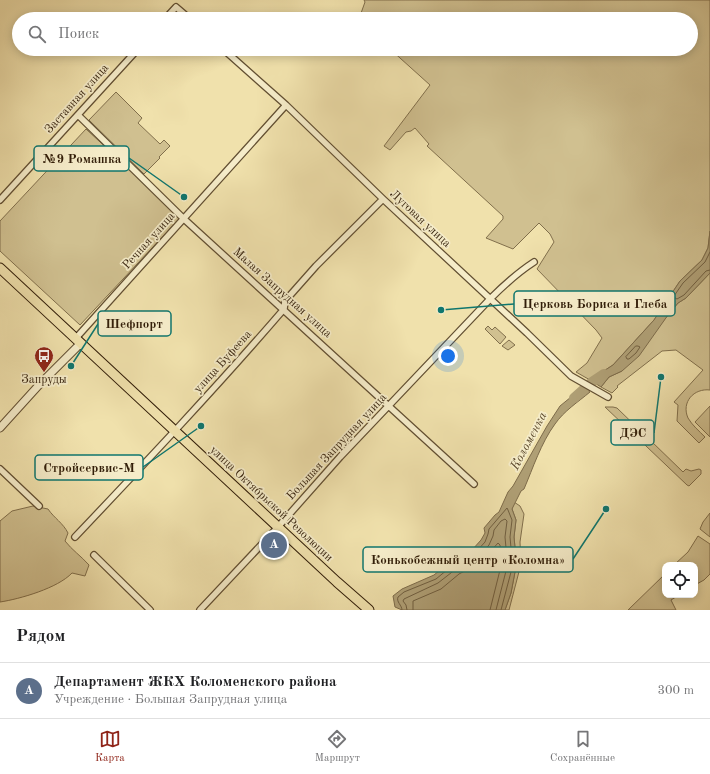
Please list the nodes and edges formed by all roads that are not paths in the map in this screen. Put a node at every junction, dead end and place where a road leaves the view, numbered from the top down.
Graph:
1 (171, 12) edge
2 (182, 12) edge
3 (132, 56) edge
4 (231, 56) edge
5 (286, 105) junction
6 (78, 115) junction
7 (383, 199) junction
8 (0, 200) edge
9 (184, 219) junction
10 (534, 262) dead end
11 (0, 268) edge
12 (490, 298) junction
13 (284, 309) junction
14 (78, 340) junction
15 (608, 396) dead end
16 (389, 406) junction
17 (0, 428) edge
18 (176, 432) junction
19 (0, 470) edge
20 (474, 484) dead end
21 (39, 506) dead end
22 (278, 527) junction
23 (75, 537) dead end
24 (94, 555) dead end
25 (349, 594) junction
26 (150, 610) edge
27 (200, 610) edge
28 (363, 610) edge
29 (369, 610) edge

1 - 2 street
3 - 6 street, Заставная улица
4 - 5 street, Луговая улица
5 - 7 street, Луговая улица
5 - 9 street, Речная улица
6 - 8 street, Заставная улица
6 - 9 street, Малая Запрудная улица
7 - 12 street, Луговая улица
7 - 13 street, улица Буфеева
9 - 13 street, Малая Запрудная улица
9 - 14 street, Речная улица
10 - 12 street, Большая Запрудная улица
11 - 14 main road, улица Октябрьской Революции
12 - 15 street, Луговая улица
12 - 16 street, Большая Запрудная улица
13 - 16 street, Малая Запрудная улица
13 - 18 street, улица Буфеева
14 - 17 street, Речная улица
14 - 18 main road, улица Октябрьской Революции
16 - 20 street, Малая Запрудная улица
16 - 22 street, Большая Запрудная улица
18 - 22 main road, улица Октябрьской Революции
18 - 23 street, улица Буфеева
19 - 21 street
22 - 25 main road, улица Октябрьской Революции
22 - 27 street, Большая Запрудная улица
24 - 26 street
25 - 28 main road, улица Октябрьской Революции
25 - 29 main road, улица Октябрьской Революции

